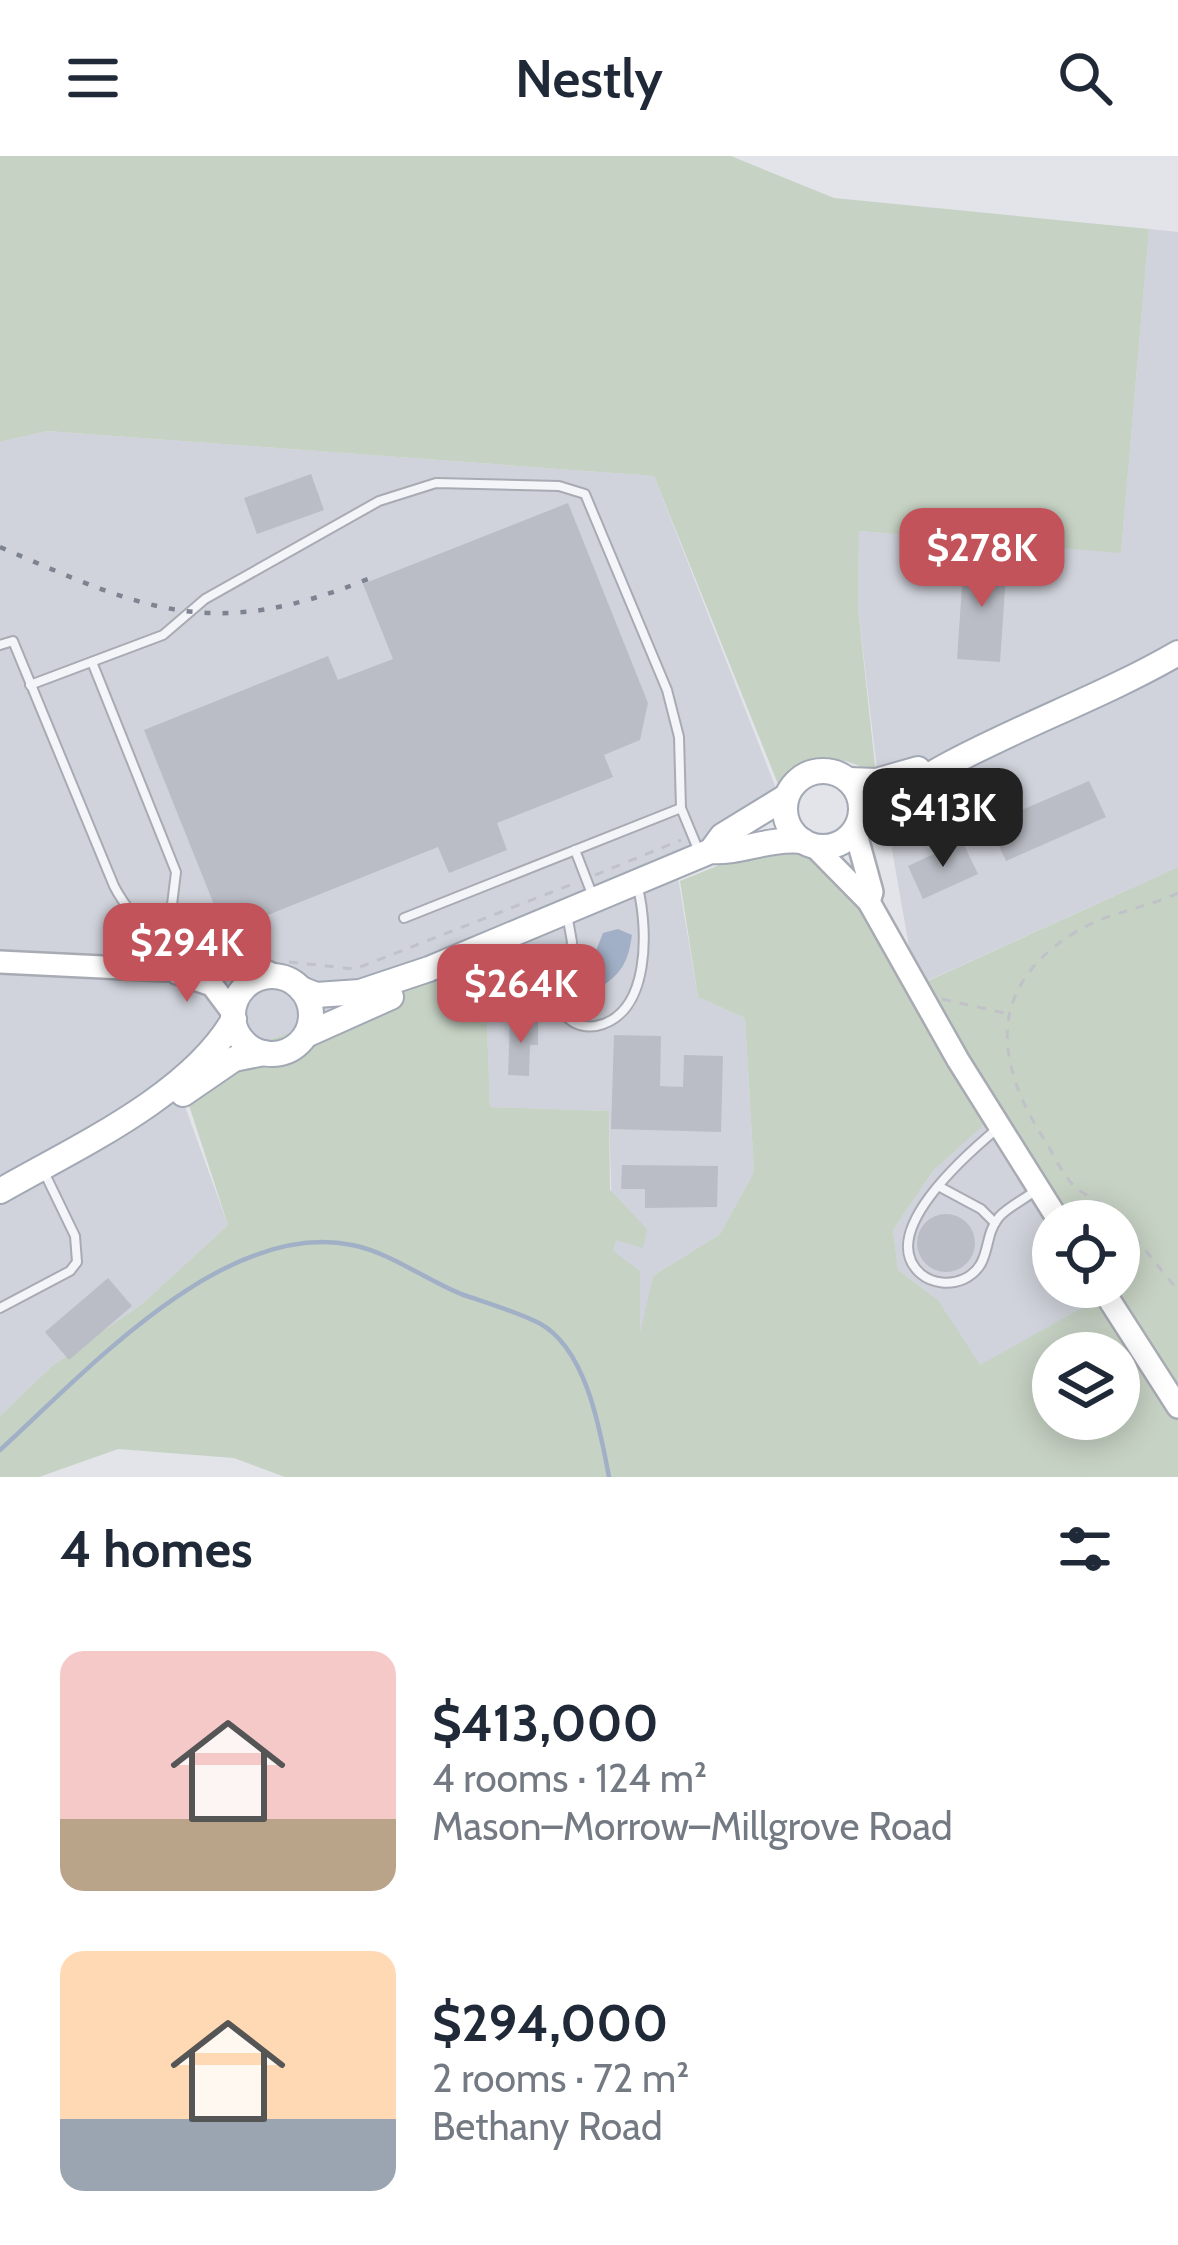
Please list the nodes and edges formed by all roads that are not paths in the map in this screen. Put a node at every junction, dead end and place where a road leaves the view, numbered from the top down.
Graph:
1 (0, 645) edge
2 (1178, 652) edge
3 (92, 662) junction
4 (30, 686) junction
5 (971, 753) junction
6 (849, 780) junction
7 (919, 781) junction
8 (784, 798) junction
9 (681, 808) junction
10 (857, 827) junction
11 (947, 839) dead end
12 (808, 843) junction
13 (575, 850) junction
14 (706, 853) junction
15 (637, 884) junction
16 (594, 901) junction
17 (869, 902) junction
18 (566, 912) junction
19 (404, 918) dead end
20 (158, 945) junction
21 (0, 962) edge
22 (429, 969) junction
23 (164, 970) junction
24 (276, 976) junction
25 (301, 989) junction
26 (234, 1016) junction
27 (305, 1035) junction
28 (264, 1052) junction
29 (117, 1124) junction
30 (999, 1127) junction
31 (41, 1167) junction
32 (940, 1187) junction
33 (1038, 1189) junction
34 (0, 1191) edge
35 (1045, 1200) edge
36 (994, 1223) junction
37 (0, 1308) edge
38 (1114, 1308) edge
39 (1178, 1407) edge

1 - 4 lane
2 - 5 main road
3 - 4 lane
3 - 9 lane
3 - 20 lane
4 - 20 lane
5 - 6 main road
5 - 7 main road
6 - 8 main road
6 - 10 main road
7 - 10 main road
7 - 11 lane
8 - 12 main road
8 - 14 main road
9 - 13 lane
9 - 14 lane
10 - 12 main road
10 - 17 street
12 - 14 main road
12 - 17 street
13 - 16 lane
13 - 19 lane
14 - 15 main road
15 - 16 main road
15 - 18 lane
16 - 18 main road
17 - 30 street
18 - 22 main road
20 - 23 lane
21 - 23 street
22 - 25 main road
22 - 27 main road
23 - 24 street
23 - 26 street
24 - 25 main road
24 - 26 main road
25 - 27 main road
26 - 28 main road
26 - 29 main road
27 - 28 main road
28 - 29 main road
29 - 31 main road
30 - 32 lane
30 - 33 street
31 - 34 main road
31 - 37 lane
32 - 36 lane
32 - 36 lane
33 - 35 street
33 - 36 lane
38 - 39 street

